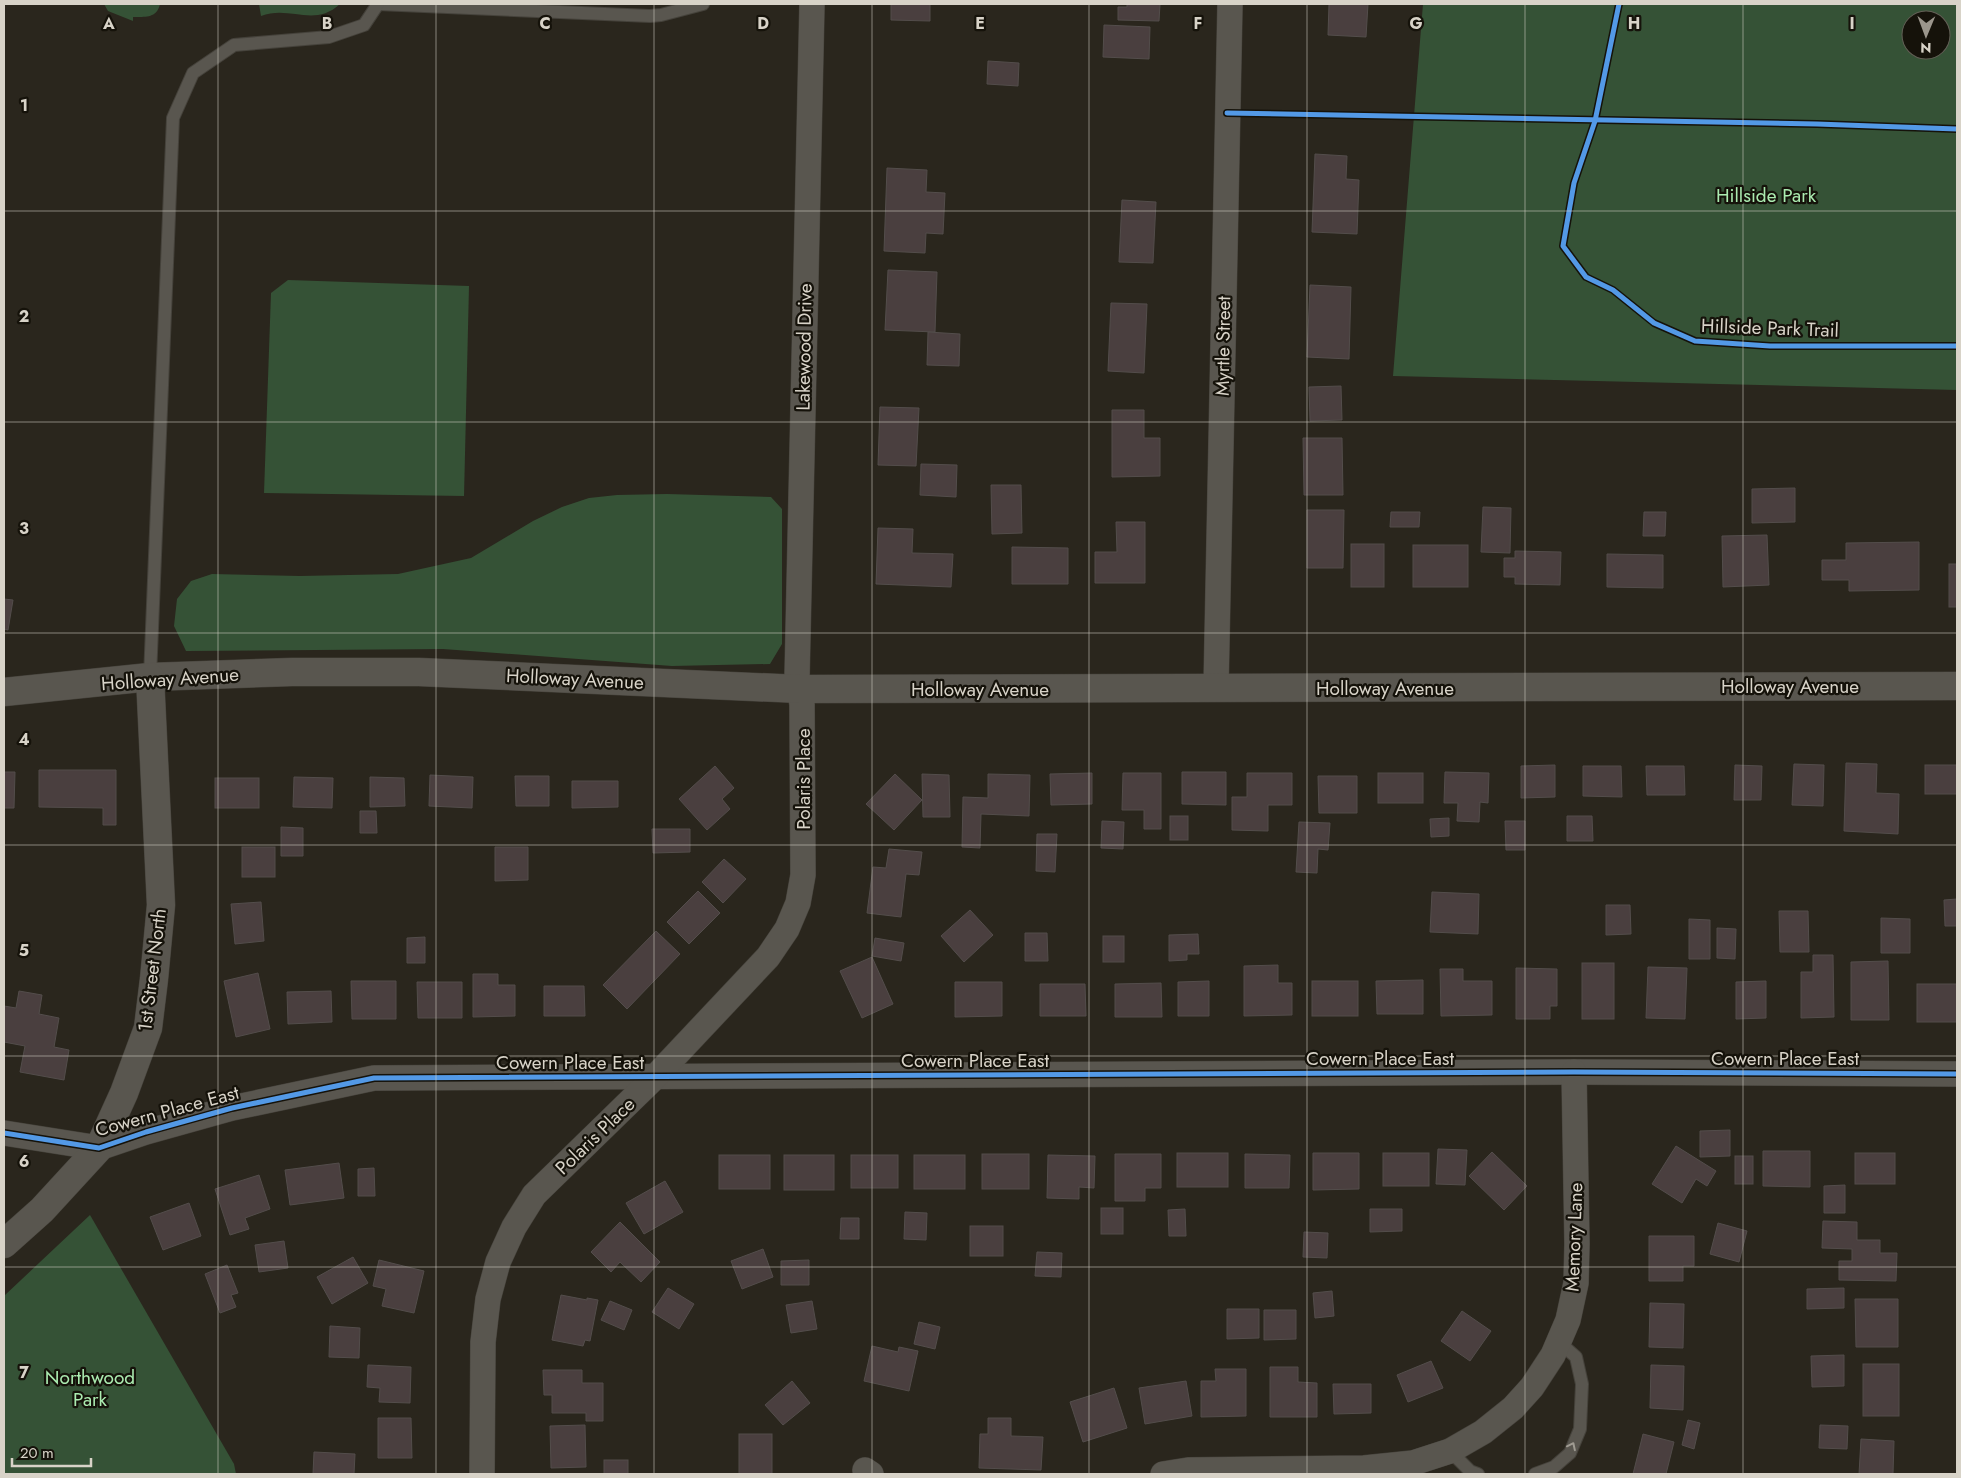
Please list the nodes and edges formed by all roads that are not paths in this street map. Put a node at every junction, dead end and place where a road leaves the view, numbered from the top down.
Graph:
1 (378, 4) edge
2 (703, 4) edge
3 (812, 4) edge
4 (1230, 4) edge
5 (662, 9) edge
6 (150, 677) junction
7 (1957, 686) edge
8 (1216, 688) junction
9 (800, 690) junction
10 (4, 692) edge
11 (1574, 1072) junction
12 (1957, 1074) edge
13 (655, 1077) junction
14 (4, 1133) edge
15 (99, 1148) junction
16 (4, 1244) edge
17 (1558, 1342) junction
18 (1450, 1450) junction
19 (482, 1474) edge
20 (1163, 1474) edge
21 (1478, 1474) edge
22 (1535, 1474) edge

1 - 5 lane
1 - 6 lane
2 - 5 lane
3 - 9 street, Lakewood Drive
4 - 8 street, Myrtle Street
6 - 9 street, Holloway Avenue
6 - 10 street, Holloway Avenue
6 - 15 street, 1st Street North
7 - 8 street, Holloway Avenue
8 - 9 street, Holloway Avenue
9 - 13 street, Polaris Place
11 - 12 street, Cowern Place East
11 - 13 street, Cowern Place East
11 - 17 street, Memory Lane
13 - 15 street, Cowern Place East
13 - 19 street, Polaris Place
14 - 15 street, Cowern Place East
15 - 16 street, 1st Street North
17 - 18 street, Memory Lane
22 -> 17 lane
18 - 20 street, Memory Lane
18 - 21 lane

